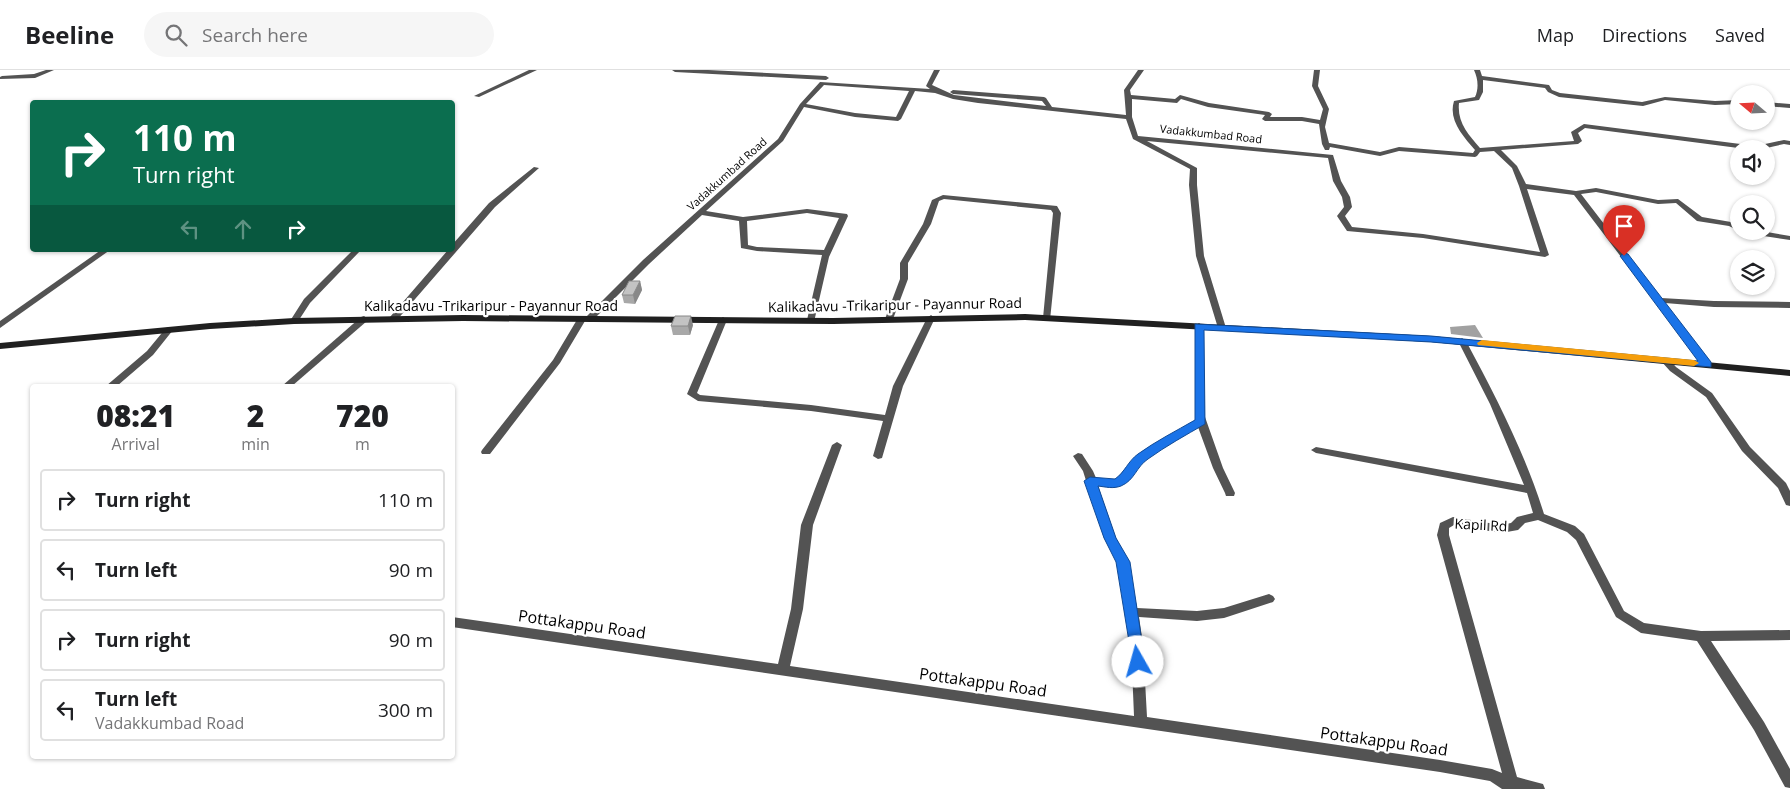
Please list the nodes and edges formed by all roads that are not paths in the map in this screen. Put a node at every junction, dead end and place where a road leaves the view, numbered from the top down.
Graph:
1 (51, 70) edge
2 (534, 70) edge
3 (675, 70) edge
4 (937, 70) edge
5 (1141, 70) edge
6 (1316, 70) edge
7 (1477, 70) edge
8 (2, 78) dead end
9 (826, 78) junction
10 (1480, 78) junction
11 (913, 90) junction
12 (936, 91) junction
13 (477, 96) dead end
14 (1127, 96) junction
15 (1730, 104) edge
16 (802, 105) junction
17 (1775, 105) edge
18 (1790, 106) edge
19 (1129, 117) junction
20 (1319, 122) dead end
21 (1135, 138) junction
22 (1790, 143) edge
23 (1325, 144) junction
24 (1495, 148) junction
25 (1478, 150) junction
26 (1331, 156) junction
27 (536, 168) dead end
28 (1523, 186) junction
29 (1576, 192) junction
30 (701, 213) junction
31 (743, 219) junction
32 (1730, 224) edge
33 (1775, 236) edge
34 (1790, 238) edge
35 (455, 247) edge
36 (103, 252) edge
37 (355, 252) edge
38 (450, 252) edge
39 (827, 253) junction
40 (1658, 300) junction
41 (1790, 306) edge
42 (931, 318) junction
43 (1047, 318) junction
44 (364, 319) junction
45 (393, 319) junction
46 (889, 319) junction
47 (584, 320) junction
48 (723, 320) junction
49 (811, 320) junction
50 (294, 321) junction
51 (0, 325) edge
52 (1199, 326) junction
53 (1222, 328) junction
54 (169, 330) junction
55 (1462, 341) junction
56 (0, 346) edge
57 (1666, 361) junction
58 (1707, 364) junction
59 (1790, 373) edge
60 (113, 384) edge
61 (290, 384) edge
62 (889, 420) junction
63 (1201, 421) junction
64 (837, 445) dead end
65 (1316, 450) dead end
66 (486, 452) dead end
67 (878, 456) dead end
68 (1078, 456) dead end
69 (1090, 481) junction
70 (1532, 490) junction
71 (1230, 493) dead end
72 (1790, 502) edge
73 (1540, 516) junction
74 (1270, 599) dead end
75 (1130, 612) junction
76 (455, 622) edge
77 (1790, 635) edge
78 (1701, 636) junction
79 (783, 670) junction
80 (1141, 722) junction
81 (1790, 782) edge
82 (1509, 785) edge
83 (1538, 789) edge

1 - 8 street
2 - 13 street
3 - 9 street
4 - 12 street
5 - 14 street
6 - 23 street
7 - 10 street
9 - 11 street
9 - 16 street, Vadakkumbad Road
10 - 15 street
10 - 25 street
11 - 12 street
11 - 16 street
12 - 19 street
14 - 19 street
14 - 20 street
16 - 30 street, Vadakkumbad Road
17 - 18 street
19 - 21 street
21 - 26 street, Vadakkumbad Road
21 - 53 street
22 - 24 street
23 - 25 street
23 - 26 street
24 - 25 street
24 - 28 street
26 - 28 street
27 - 35 street
28 - 29 street
29 - 32 street
29 - 40 street
30 - 31 street
30 - 47 street, Vadakkumbad Road
31 - 39 street
31 - 39 street
33 - 34 street
36 - 51 street
37 - 50 street
38 - 45 street
39 - 49 street
40 - 41 street
40 - 58 street
42 - 43 main road, Kalikadavu -Trikaripur - Payannur Road
42 - 46 main road, Kalikadavu -Trikaripur - Payannur Road
42 - 62 street
43 - 46 street
43 - 52 main road, Kalikadavu -Trikaripur - Payannur Road
44 - 45 main road, Kalikadavu -Trikaripur - Payannur Road
44 - 50 main road, Kalikadavu -Trikaripur - Payannur Road
44 - 61 street
45 - 47 main road, Kalikadavu -Trikaripur - Payannur Road
46 - 49 main road, Kalikadavu -Trikaripur - Payannur Road
47 - 48 main road, Kalikadavu -Trikaripur - Payannur Road
47 - 66 street, Vadakkumbad Road
48 - 49 main road, Kalikadavu -Trikaripur - Payannur Road
48 - 62 street
50 - 54 main road, Kalikadavu -Trikaripur - Payannur Road
52 - 53 main road, Kalikadavu -Trikaripur - Payannur Road
52 - 63 street
53 - 55 main road, Kalikadavu -Trikaripur - Payannur Road
54 - 56 main road, Kalikadavu -Trikaripur - Payannur Road
54 - 60 street
55 - 57 main road, Kalikadavu -Trikaripur - Payannur Road
55 - 70 street
57 - 58 main road, Kalikadavu -Trikaripur - Payannur Road
57 - 72 street
58 - 59 main road, Kalikadavu -Trikaripur - Payannur Road
62 - 67 street
63 - 69 street
63 - 71 street
64 - 79 street
65 - 70 street
68 - 69 street
69 - 75 street
70 - 73 street
73 - 78 street
73 - 82 street, Kapil Rd
74 - 75 street
75 - 80 street
76 - 79 street, Pottakappu Road
77 - 78 street
78 - 81 street
79 - 80 street, Pottakappu Road
80 - 82 street, Pottakappu Road
82 - 83 street, Pottakappu Road

